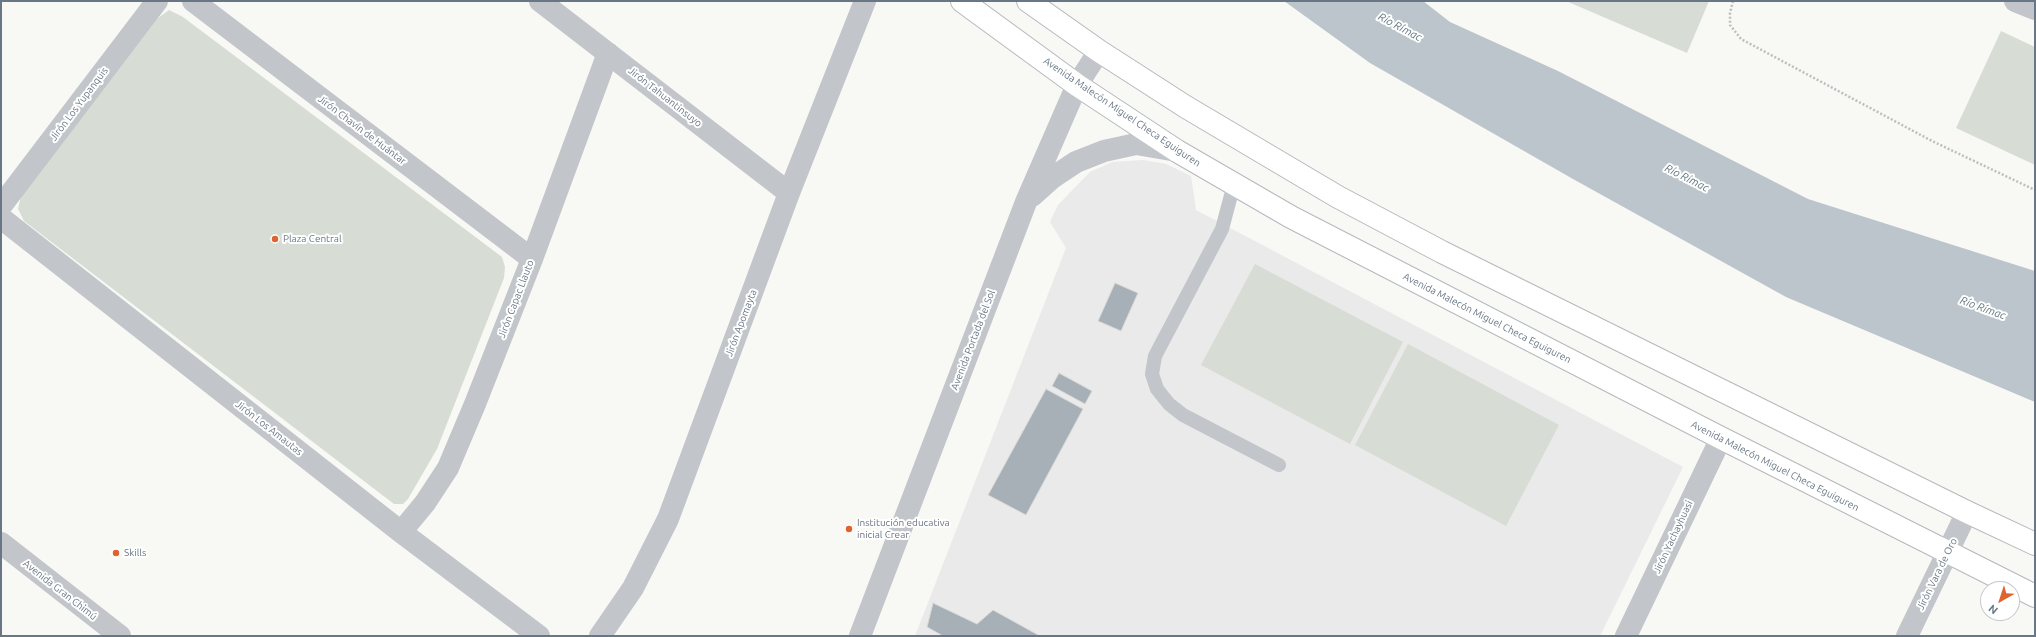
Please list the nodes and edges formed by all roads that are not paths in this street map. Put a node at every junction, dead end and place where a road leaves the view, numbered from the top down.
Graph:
1 (157, 1) edge
2 (193, 1) edge
3 (540, 1) edge
4 (866, 1) edge
5 (962, 1) edge
6 (1028, 1) edge
7 (2015, 1) edge
8 (2035, 9) edge
9 (1099, 51) junction
10 (608, 53) junction
11 (1077, 85) junction
12 (1177, 151) junction
13 (1234, 184) junction
14 (790, 194) junction
15 (1026, 202) junction
16 (1, 206) edge
17 (1, 218) edge
18 (532, 259) junction
19 (1721, 438) junction
20 (1279, 465) dead end
21 (1967, 512) junction
22 (402, 532) junction
23 (1, 543) edge
24 (2035, 544) edge
25 (1947, 553) junction
26 (2035, 596) edge
27 (120, 636) edge
28 (539, 636) edge
29 (600, 636) edge
30 (860, 636) edge
31 (1626, 636) edge
32 (1907, 636) edge

1 - 16 street, Jirón Los Yupanquis
2 - 18 street, Jirón Chavín de Huántar
3 - 10 street, Jirón Tahuantinsuyo
4 - 14 street, Jirón Apomayta
5 - 11 main road, Avenida Malecón Miguel Checa Eguiguren
6 - 9 main road
7 - 8 street
9 - 11 street, Avenida Portada del Sol
9 - 21 main road
10 - 14 street, Jirón Tahuantinsuyo
10 - 18 street, Jirón Capac Llauto
11 - 12 main road, Avenida Malecón Miguel Checa Eguiguren
11 - 15 street, Avenida Portada del Sol
12 - 13 main road, Avenida Malecón Miguel Checa Eguiguren
12 - 15 street
13 - 19 main road, Avenida Malecón Miguel Checa Eguiguren
13 - 20 lane
14 - 29 street, Jirón Apomayta
15 - 30 street, Avenida Portada del Sol
17 - 22 street, Jirón Los Amautas
18 - 22 street, Jirón Capac Llauto
19 - 25 main road, Avenida Malecón Miguel Checa Eguiguren
19 - 31 street, Jirón Yachayhuasi
21 - 24 main road
21 - 25 street, Jirón Vara de Oro
22 - 28 street, Jirón Los Amautas
23 - 27 street, Avenida Gran Chimú
25 - 26 main road, Avenida Malecón Miguel Checa Eguiguren
25 - 32 street, Jirón Vara de Oro

